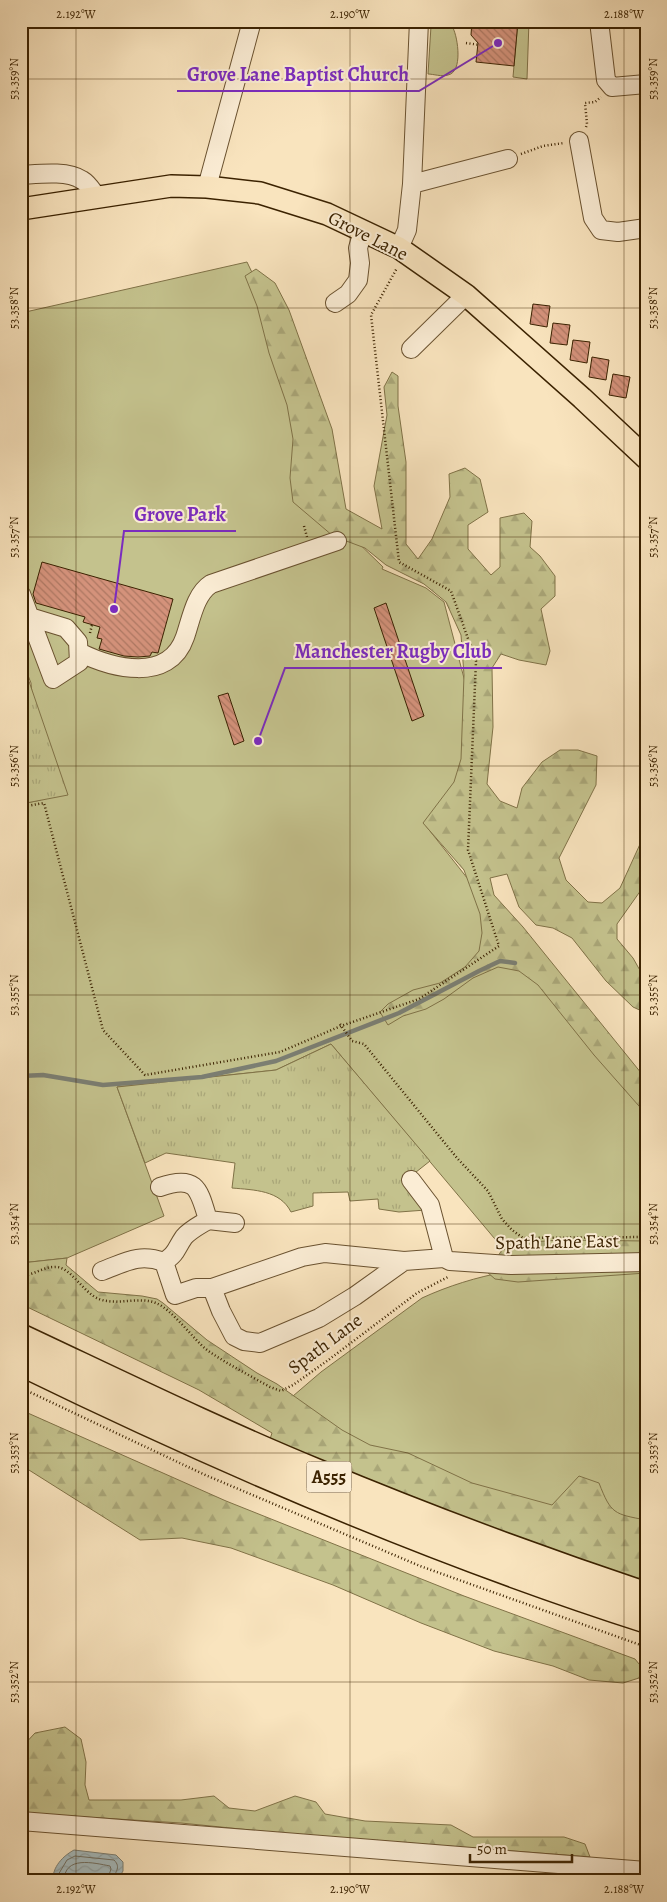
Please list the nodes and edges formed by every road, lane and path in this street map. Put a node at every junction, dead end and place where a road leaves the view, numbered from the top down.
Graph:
1 (252, 21) edge
2 (419, 21) edge
3 (599, 21) edge
4 (466, 44) dead end
5 (480, 45) dead end
6 (646, 84) edge
7 (612, 87) junction
8 (579, 141) junction
9 (508, 159) joint
10 (21, 175) edge
11 (412, 184) junction
12 (207, 187) junction
13 (98, 198) junction
14 (21, 209) edge
15 (646, 228) edge
16 (363, 231) junction
17 (402, 251) junction
18 (466, 295) junction
19 (335, 303) dead end
20 (411, 349) dead end
21 (646, 458) edge
22 (338, 541) dead end
23 (21, 594) edge
24 (30, 617) junction
25 (78, 652) junction
26 (21, 807) edge
27 (341, 1026) junction
28 (411, 1180) dead end
29 (160, 1187) dead end
30 (208, 1220) junction
31 (235, 1223) dead end
32 (646, 1237) edge
33 (444, 1258) junction
34 (404, 1261) junction
35 (164, 1262) junction
36 (646, 1262) edge
37 (102, 1271) dead end
38 (450, 1275) dead end
39 (21, 1276) edge
40 (212, 1288) junction
41 (21, 1336) edge
42 (21, 1363) edge
43 (646, 1595) edge
44 (646, 1620) edge
45 (21, 1821) edge
46 (646, 1871) edge

1 - 12 street
2 - 11 street
3 - 7 street
4 - 5 path
6 - 7 street
7 - 8 path
8 - 9 path
8 - 15 street
9 - 11 street
10 - 13 street
11 - 17 street
12 - 13 main road, Grove Lane
12 - 16 main road, Grove Lane
13 - 14 main road, Grove Lane
16 - 17 main road, Grove Lane
16 - 19 street
17 - 18 main road, Grove Lane
17 - 27 path
18 - 20 street
18 - 21 main road, Grove Lane
22 - 25 street
23 - 24 street
24 - 25 street
24 - 25 street
26 - 27 path
27 - 32 path
28 - 33 street
29 - 30 street
30 - 31 street
30 - 35 street
33 - 34 street, Spath Lane East
33 - 36 street, Spath Lane East
34 - 40 street, Spath Lane East
34 - 40 street
35 - 37 street
35 - 40 street, Spath Lane East
38 - 39 path, Spath Lane
41 - 43 highway, A555
42 - 44 highway, A555
45 - 46 street

